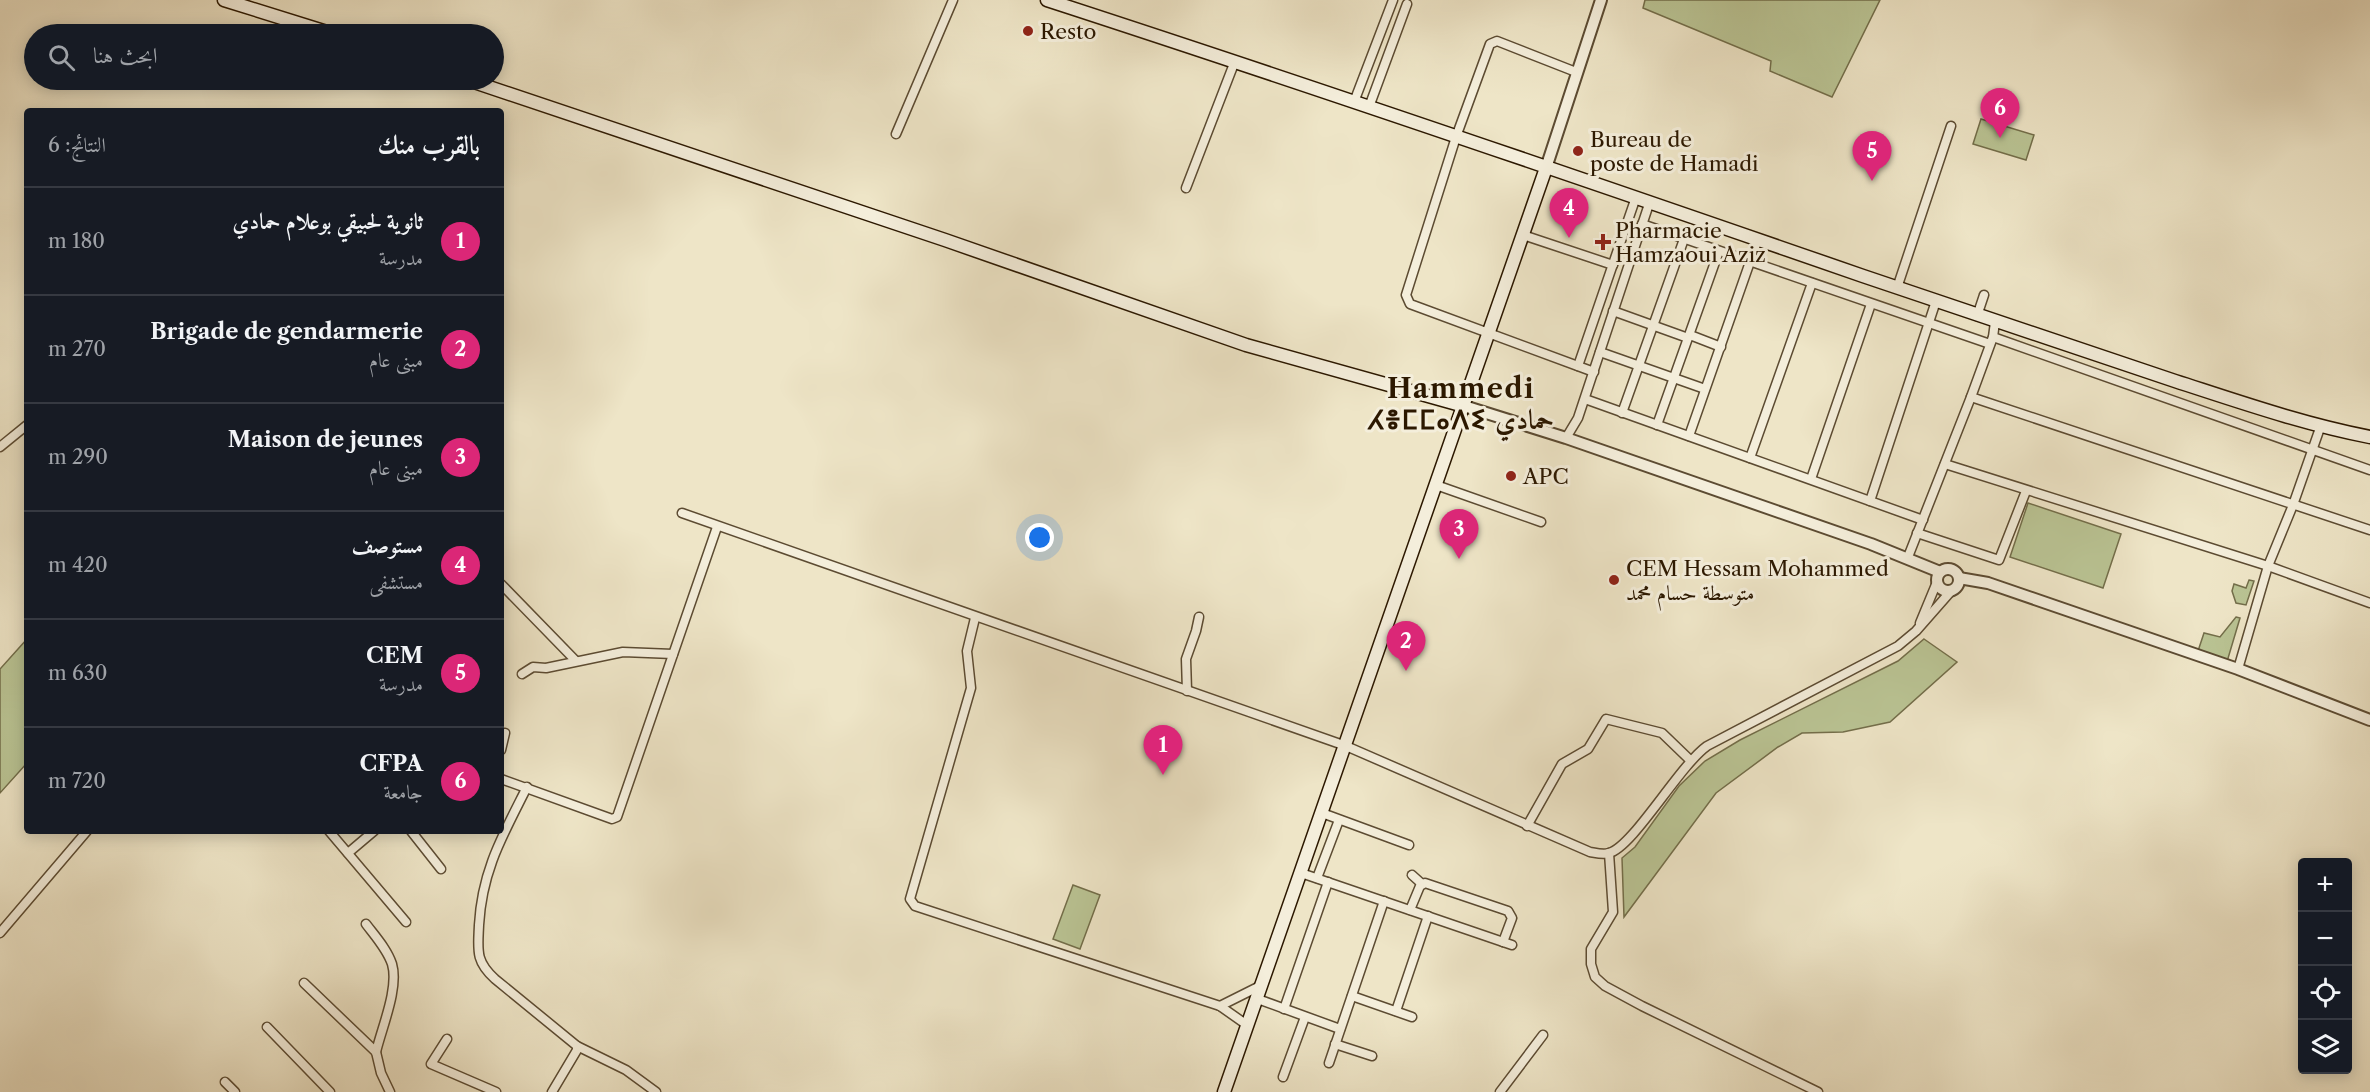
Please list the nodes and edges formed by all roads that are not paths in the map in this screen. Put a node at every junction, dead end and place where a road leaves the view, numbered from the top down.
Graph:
1 (224, 0) edge
2 (953, 0) edge
3 (1047, 0) edge
4 (1393, 0) edge
5 (1601, 0) edge
6 (1407, 4) dead end
7 (301, 24) edge
8 (1235, 61) junction
9 (1576, 72) junction
10 (498, 90) edge
11 (1354, 102) junction
12 (1369, 107) junction
13 (1951, 126) dead end
14 (896, 134) dead end
15 (1456, 137) junction
16 (1546, 168) junction
17 (1186, 188) dead end
18 (1636, 197) junction
19 (1650, 201) junction
20 (1642, 224) junction
21 (1523, 235) junction
22 (1684, 239) junction
23 (1758, 240) junction
24 (1719, 251) junction
25 (1750, 261) junction
26 (1613, 265) junction
27 (1812, 283) junction
28 (1897, 288) junction
29 (1984, 295) dead end
30 (1936, 301) junction
31 (1871, 304) junction
32 (1613, 311) junction
33 (1977, 316) junction
34 (1995, 322) junction
35 (1930, 324) junction
36 (1653, 326) junction
37 (1489, 332) junction
38 (1689, 337) junction
39 (1991, 341) junction
40 (1721, 347) junction
41 (1600, 352) junction
42 (1578, 366) junction
43 (1639, 366) junction
44 (1594, 372) junction
45 (1674, 378) junction
46 (1705, 389) junction
47 (1971, 397) junction
48 (1585, 399) junction
49 (1464, 406) junction
50 (1623, 413) junction
51 (1657, 425) junction
52 (24, 427) edge
53 (2320, 428) junction
54 (1689, 436) junction
55 (2370, 437) edge
56 (1566, 438) junction
57 (0, 447) edge
58 (2311, 450) junction
59 (1750, 458) junction
60 (1945, 464) junction
61 (2370, 470) edge
62 (1811, 479) junction
63 (1436, 484) junction
64 (2026, 491) junction
65 (1870, 501) junction
66 (2293, 505) junction
67 (682, 513) dead end
68 (1923, 520) junction
69 (1540, 522) dead end
70 (717, 526) junction
71 (2370, 530) edge
72 (1917, 533) junction
73 (1908, 558) junction
74 (2268, 566) junction
75 (1939, 577) junction
76 (1959, 578) junction
77 (504, 587) edge
78 (1952, 590) junction
79 (2370, 603) edge
80 (1199, 617) dead end
81 (975, 618) junction
82 (1916, 631) junction
83 (673, 654) junction
84 (576, 660) junction
85 (2238, 669) junction
86 (522, 674) dead end
87 (1187, 691) junction
88 (2370, 720) edge
89 (505, 733) dead end
90 (504, 737) edge
91 (1346, 746) junction
92 (1690, 760) junction
93 (504, 780) edge
94 (527, 787) junction
95 (1322, 813) junction
96 (1339, 819) junction
97 (1527, 826) junction
98 (504, 833) edge
99 (84, 834) edge
100 (332, 834) edge
101 (370, 834) edge
102 (413, 834) edge
103 (504, 834) edge
104 (1409, 845) dead end
105 (348, 853) junction
106 (1609, 853) junction
107 (441, 869) dead end
108 (1301, 873) junction
109 (1412, 875) dead end
110 (1317, 878) junction
111 (1328, 882) junction
112 (1422, 884) junction
113 (1384, 901) junction
114 (1410, 910) junction
115 (1428, 916) junction
116 (406, 922) dead end
117 (366, 924) dead end
118 (0, 933) edge
119 (1503, 942) junction
120 (1512, 945) dead end
121 (304, 983) dead end
122 (1257, 992) junction
123 (1352, 996) junction
124 (1221, 1006) junction
125 (1284, 1009) junction
126 (1396, 1011) junction
127 (1305, 1017) junction
128 (1412, 1017) dead end
129 (1247, 1025) junction
130 (267, 1026) dead end
131 (1340, 1029) junction
132 (1543, 1035) dead end
133 (447, 1039) dead end
134 (1335, 1044) junction
135 (577, 1046) junction
136 (376, 1052) junction
137 (1372, 1056) dead end
138 (1329, 1064) dead end
139 (1283, 1077) dead end
140 (225, 1082) dead end
141 (328, 1091) edge
142 (235, 1092) edge
143 (390, 1092) edge
144 (496, 1092) edge
145 (552, 1092) edge
146 (656, 1092) edge
147 (1224, 1092) edge
148 (1500, 1092) edge
149 (1818, 1092) edge

1 - 7 main road
2 - 14 street
3 - 8 main road
4 - 11 street
5 - 9 street
6 - 12 street
8 - 11 main road
8 - 17 street
9 - 15 street
9 - 16 street
10 - 49 main road
11 - 12 main road
12 - 15 main road
13 - 28 street
15 - 16 main road
15 - 37 street
16 - 18 main road
16 - 21 main road
18 - 19 main road
18 - 26 street
19 - 20 street
19 - 23 main road
20 - 22 street
20 - 32 street
21 - 26 street
21 - 37 main road
22 - 24 street
22 - 36 street
23 - 25 street
23 - 28 main road
24 - 25 street
24 - 38 street
25 - 27 street
25 - 40 street
26 - 42 street
27 - 31 street
27 - 59 street
28 - 30 main road
29 - 33 street
30 - 33 main road
30 - 35 street
31 - 35 street
31 - 62 street
32 - 36 street
32 - 41 street
33 - 34 main road
34 - 39 street
34 - 53 main road
35 - 39 street
35 - 65 street
36 - 38 street
36 - 43 street
37 - 42 street
37 - 49 main road
38 - 40 street
38 - 45 street
39 - 47 street
39 - 58 street
40 - 46 street
41 - 43 street
41 - 44 street
42 - 44 street
43 - 45 street
43 - 50 street
44 - 48 street
45 - 46 street
45 - 51 street
46 - 54 street
47 - 60 street
47 - 66 street
48 - 50 street
48 - 56 street
49 - 56 street
49 - 63 main road
50 - 51 street
51 - 54 street
52 - 57 street
53 - 55 main road
53 - 58 street
54 - 59 street
56 - 73 street
58 - 61 street
58 - 66 street
59 - 62 street
60 - 64 street
60 - 68 street
62 - 65 street
63 - 69 street
63 - 91 main road
64 - 72 street
64 - 74 street
65 - 68 street
66 - 71 street
66 - 74 street
67 - 70 street
68 - 72 street
70 - 81 street
70 - 83 street
72 - 73 street
73 - 75 street
74 - 79 street
74 - 85 street
75 - 76 street
75 - 78 street
75 - 82 street
76 - 78 street
76 - 85 street
77 - 84 street
78 - 82 street
80 - 87 street
81 - 87 street
81 - 124 street
82 - 92 street
83 - 84 street
83 - 94 street
84 - 86 street
85 - 88 street
87 - 91 street
89 - 90 street
91 - 95 main road
91 - 97 street
92 - 97 street
92 - 106 street
93 - 94 street
94 - 98 street
95 - 96 street
95 - 108 main road
96 - 104 street
96 - 110 street
97 - 106 street
99 - 118 street
100 - 105 street
101 - 105 street
102 - 107 street
103 - 135 street
105 - 116 street
106 - 149 street
108 - 110 street
108 - 122 main road
109 - 112 street
110 - 111 street
111 - 113 street
111 - 125 street
112 - 114 street
112 - 119 street
113 - 114 street
113 - 123 street
114 - 115 street
115 - 119 street
115 - 126 street
117 - 136 street
119 - 120 street
121 - 136 street
122 - 124 street
122 - 125 street
122 - 129 main road
123 - 126 street
123 - 131 street
124 - 129 street
125 - 127 street
126 - 128 street
127 - 131 street
127 - 139 street
129 - 147 main road
130 - 141 street
131 - 134 street
132 - 148 street
133 - 144 street
134 - 137 street
134 - 138 street
135 - 145 street
135 - 146 street
136 - 143 street
140 - 142 street

